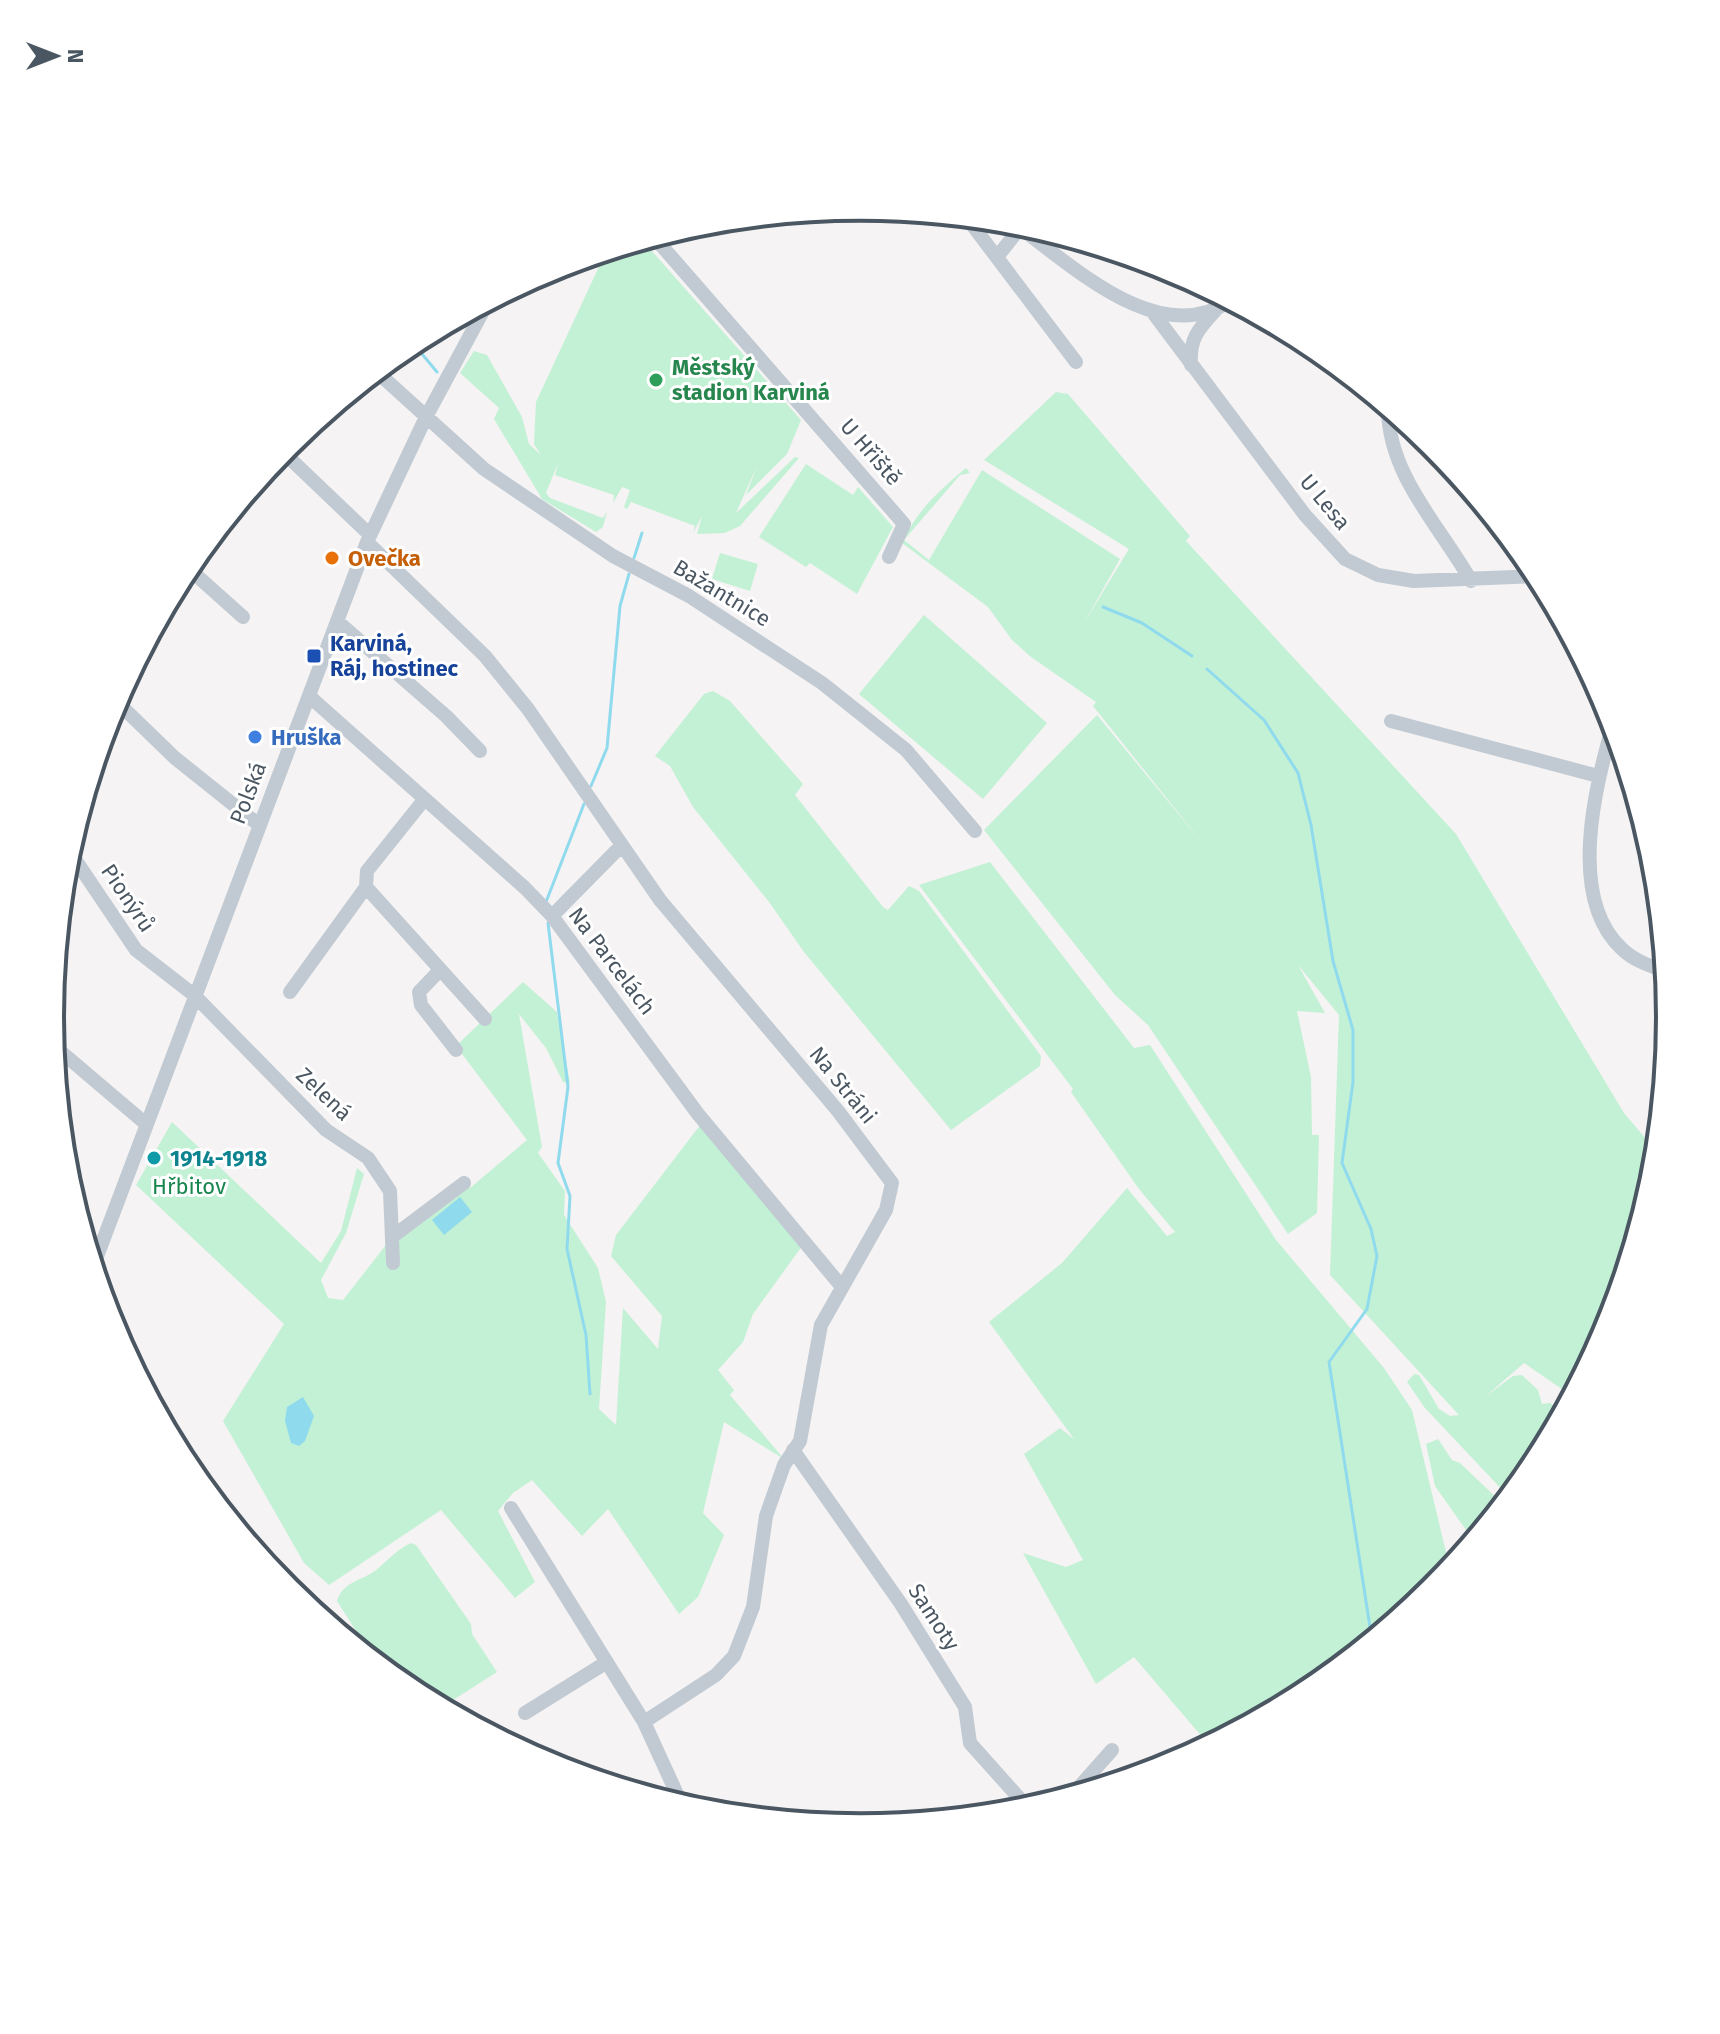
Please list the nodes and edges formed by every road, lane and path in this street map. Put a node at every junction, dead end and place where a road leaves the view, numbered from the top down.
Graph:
1 (976, 230) edge
2 (1010, 235) edge
3 (1040, 242) edge
4 (662, 246) edge
5 (997, 257) junction
6 (1221, 308) edge
7 (1216, 311) junction
8 (1154, 314) junction
9 (475, 321) edge
10 (1076, 362) dead end
11 (1191, 365) junction
12 (384, 379) edge
13 (426, 417) junction
14 (1391, 425) edge
15 (291, 460) edge
16 (369, 538) junction
17 (889, 557) dead end
18 (197, 576) edge
19 (1523, 577) edge
20 (1471, 581) junction
21 (243, 617) dead end
22 (337, 621) junction
23 (309, 696) junction
24 (126, 710) edge
25 (1391, 721) dead end
26 (1607, 744) edge
27 (480, 751) dead end
28 (1598, 776) junction
29 (423, 801) junction
30 (259, 825) junction
31 (975, 831) dead end
32 (622, 845) junction
33 (79, 865) edge
34 (366, 887) junction
35 (552, 916) junction
36 (1654, 965) edge
37 (440, 970) junction
38 (290, 992) dead end
39 (194, 995) junction
40 (485, 1019) dead end
41 (456, 1050) dead end
42 (65, 1056) edge
43 (146, 1124) junction
44 (464, 1183) dead end
45 (392, 1237) junction
46 (99, 1250) edge
47 (393, 1263) dead end
48 (842, 1287) junction
49 (793, 1450) junction
50 (511, 1508) dead end
51 (607, 1662) junction
52 (525, 1713) dead end
53 (644, 1722) junction
54 (1112, 1750) dead end
55 (1085, 1780) edge
56 (676, 1791) edge
57 (1018, 1797) edge

1 - 5 street
2 - 5 street
3 - 8 street
4 - 17 street, U Hřiště
5 - 10 street
6 - 7 street
7 - 8 street
7 - 11 street
8 - 11 street, U Lesa
9 - 13 street, Polská
11 - 20 street, U Lesa
12 - 13 street, Bažantnice
13 - 16 street, Polská
13 - 31 street, Bažantnice
14 - 20 street
15 - 16 street, Na Stráni
16 - 22 street, Polská
16 - 32 street, Na Stráni
18 - 21 street
19 - 20 street, U Lesa
22 - 23 street, Polská
22 - 27 street
23 - 29 street, Na Parcelách
23 - 30 street, Polská
24 - 30 street
25 - 28 street
26 - 28 street
28 - 36 street
29 - 34 street
29 - 35 street, Na Parcelách
30 - 39 street, Polská
32 - 35 street
32 - 48 street, Na Stráni
33 - 39 street, Pionýrů
34 - 37 street
34 - 38 street
35 - 48 street, Na Parcelách
37 - 40 street
37 - 41 street
39 - 43 street, Polská
39 - 45 street, Zelená
42 - 43 street
43 - 46 street, Polská
44 - 45 street
45 - 47 street, Zelená
48 - 49 street, Na Stráni
49 - 53 street, Na Stráni
49 - 57 street, Samoty
50 - 51 street
51 - 52 street
51 - 53 street
53 - 56 street
54 - 55 street

